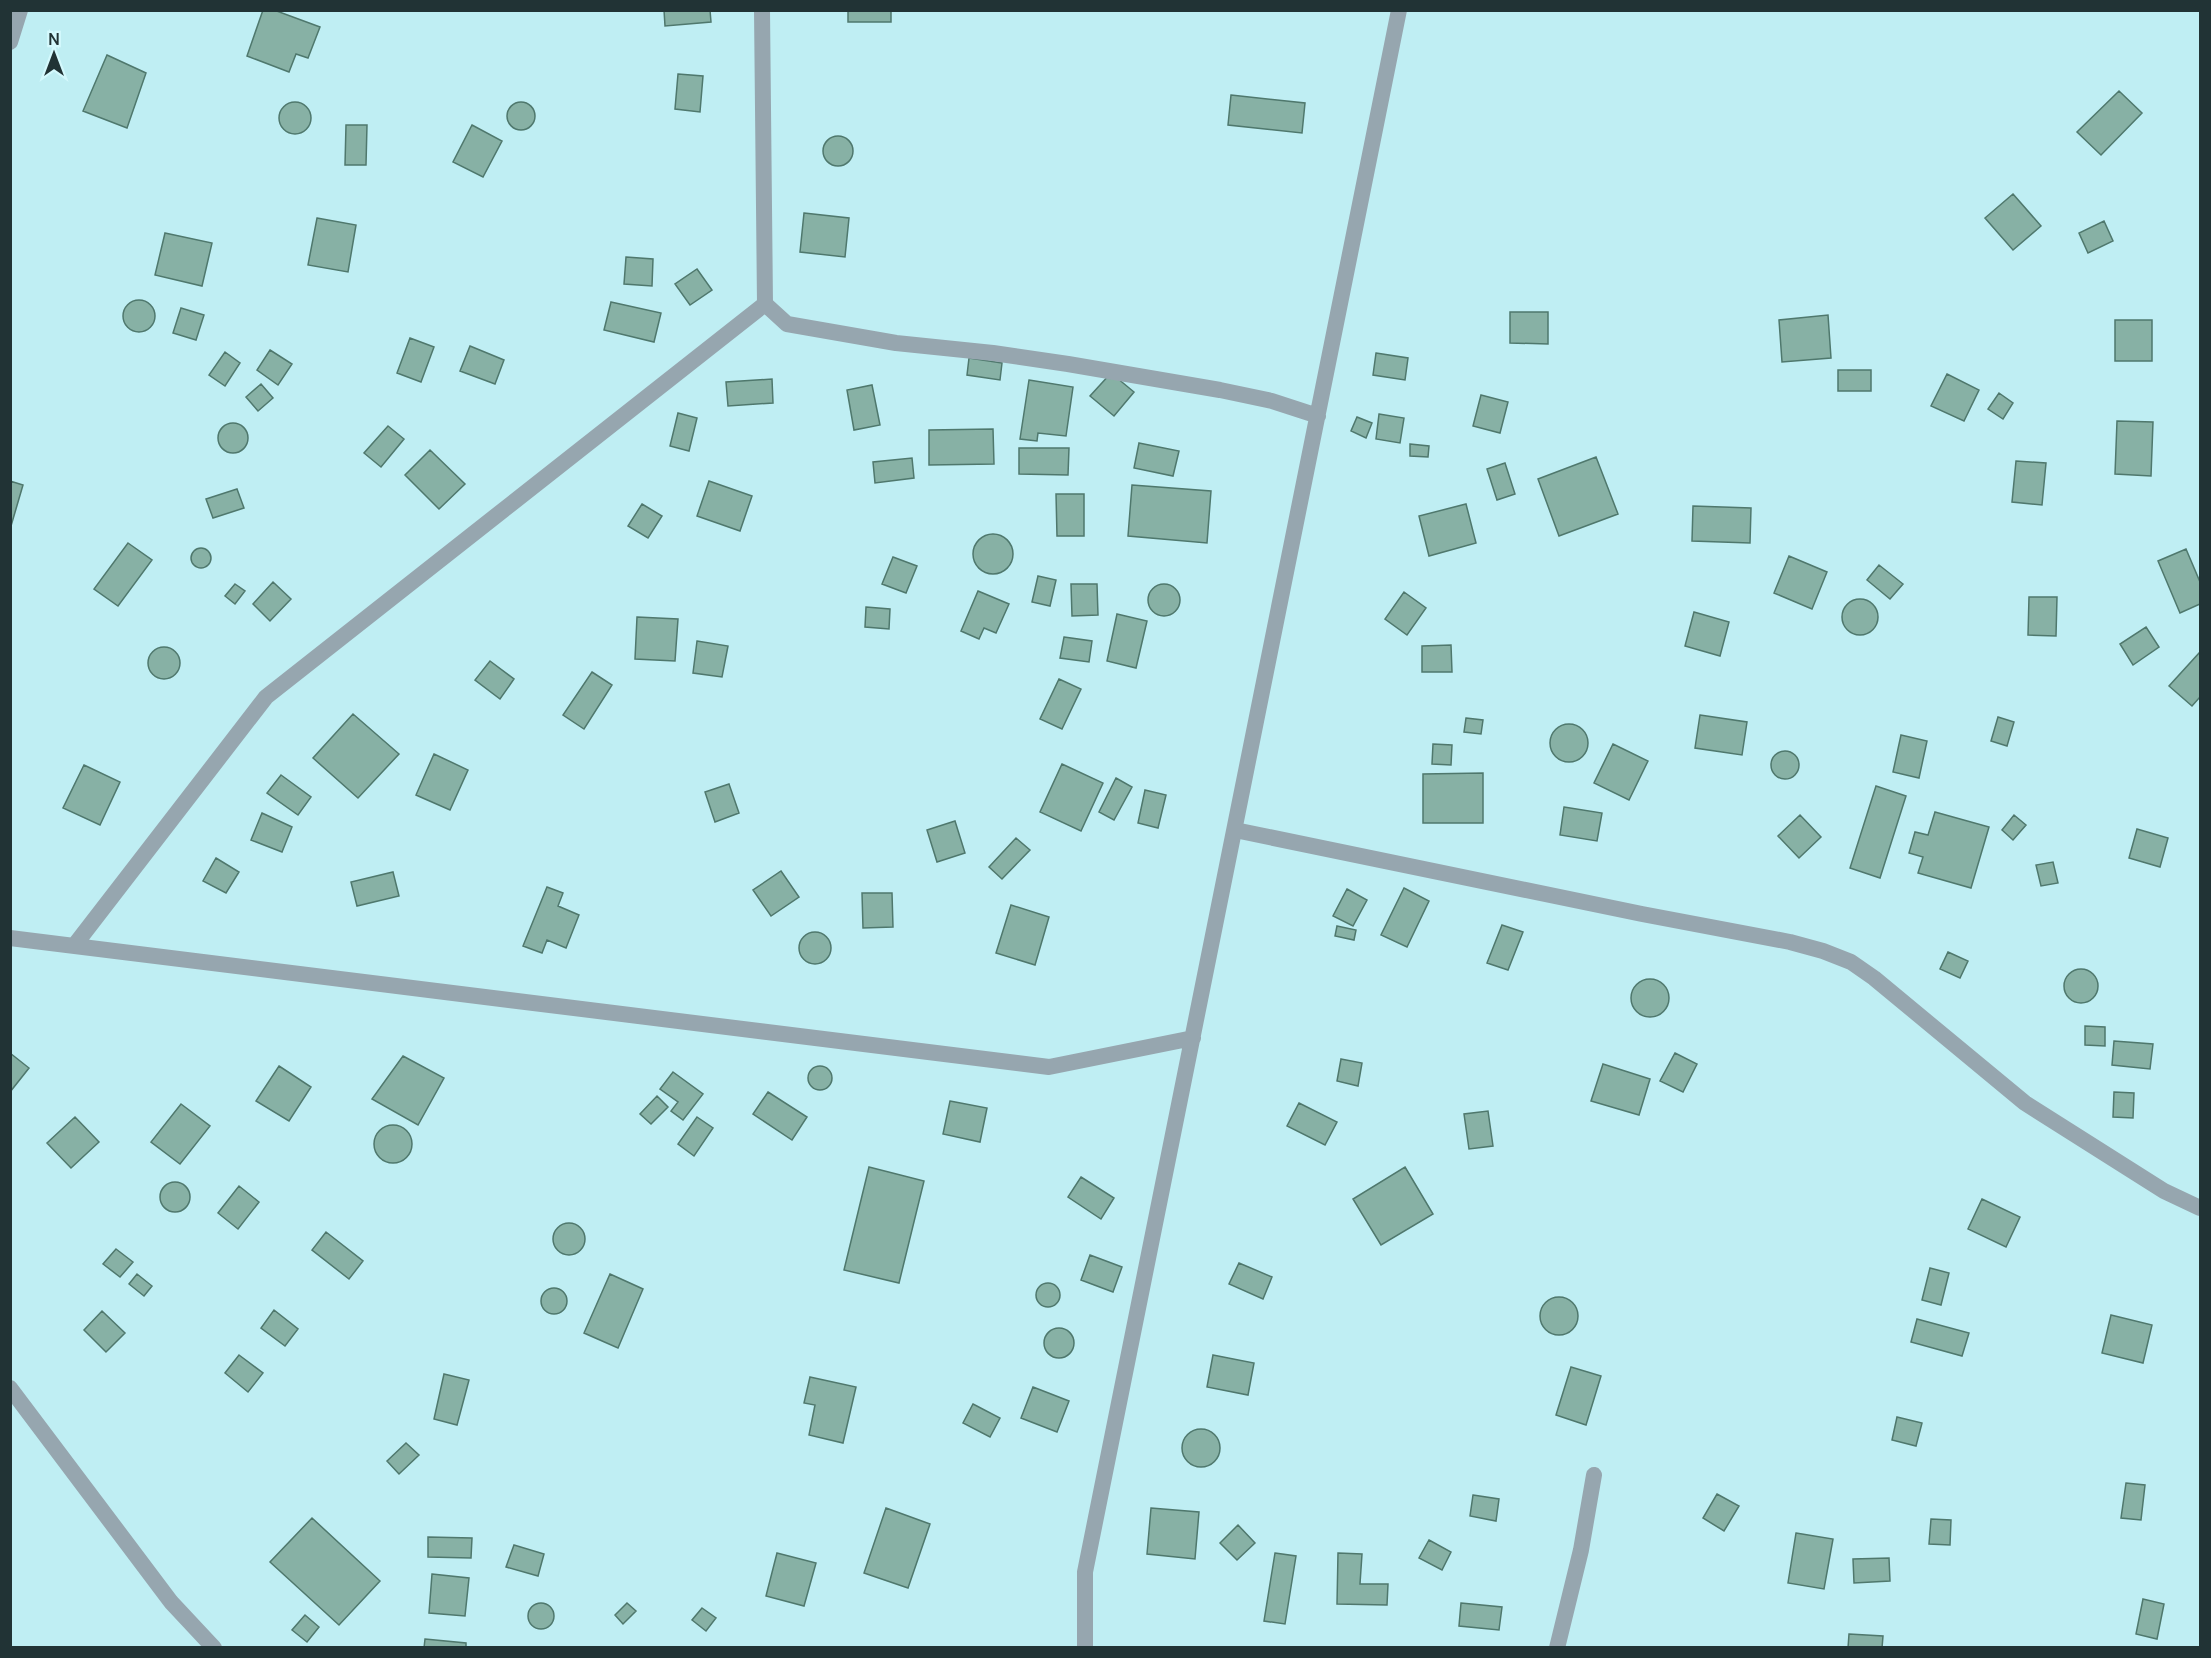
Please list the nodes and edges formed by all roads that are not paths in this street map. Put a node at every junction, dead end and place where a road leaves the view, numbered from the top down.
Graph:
1 (20, 10) edge
2 (762, 10) edge
3 (1399, 10) edge
4 (10, 42) edge
5 (765, 304) junction
6 (1318, 416) junction
7 (1235, 830) junction
8 (10, 938) edge
9 (74, 946) junction
10 (1194, 1038) junction
11 (2200, 1208) edge
12 (10, 1388) edge
13 (1594, 1475) dead end
14 (214, 1647) edge
15 (1085, 1647) edge
16 (1557, 1647) edge

1 - 4 street
2 - 5 street
3 - 6 street
5 - 6 street
5 - 9 street
6 - 7 street
7 - 10 street
7 - 11 street
8 - 9 street
9 - 10 street
10 - 15 street
12 - 14 street
13 - 16 street

